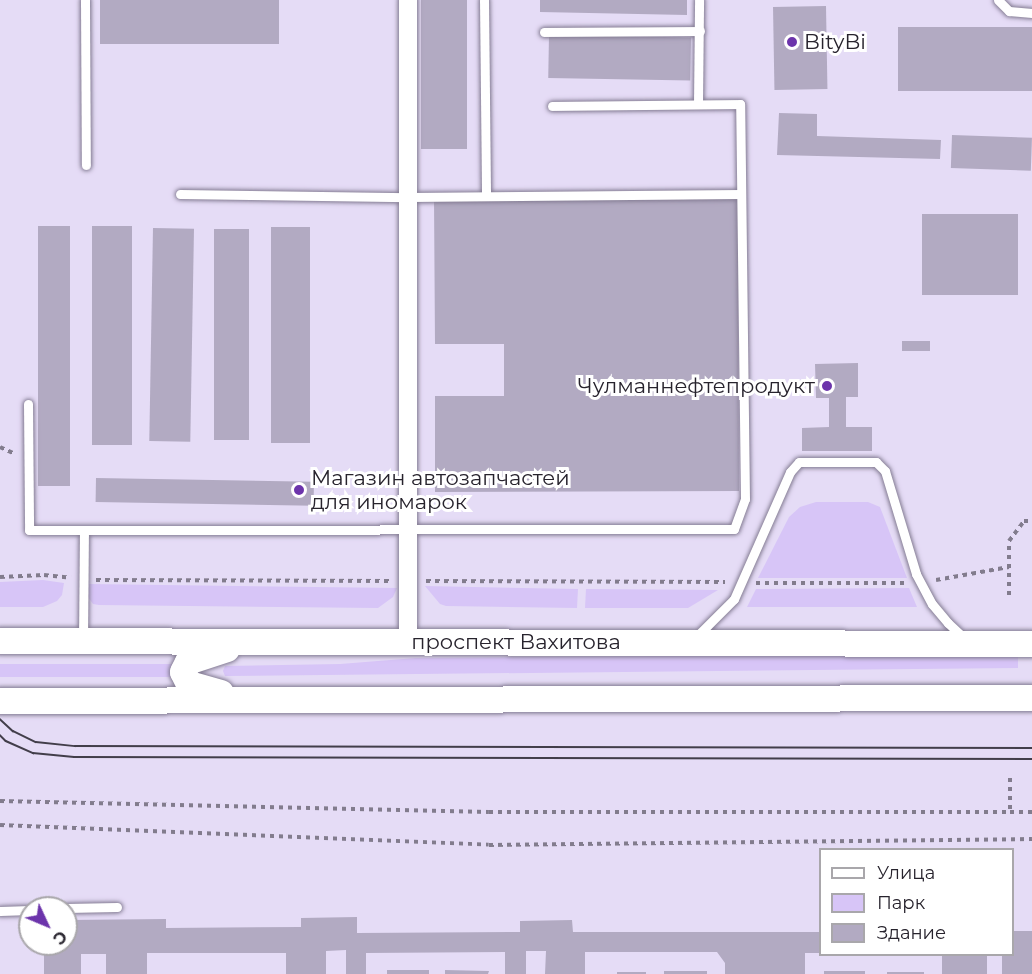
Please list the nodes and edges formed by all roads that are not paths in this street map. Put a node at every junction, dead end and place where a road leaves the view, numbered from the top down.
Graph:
1 (85, 0) edge
2 (408, 0) edge
3 (484, 0) edge
4 (699, 0) edge
5 (998, 0) edge
6 (1032, 13) edge
7 (700, 31) junction
8 (544, 32) dead end
9 (698, 104) junction
10 (552, 106) dead end
11 (86, 165) dead end
12 (180, 194) dead end
13 (741, 194) junction
14 (486, 196) junction
15 (409, 197) junction
16 (28, 404) dead end
17 (410, 531) junction
18 (84, 532) junction
19 (0, 641) edge
20 (83, 642) junction
21 (247, 642) junction
22 (408, 642) junction
23 (689, 643) junction
24 (970, 644) junction
25 (1032, 644) edge
26 (1032, 698) edge
27 (244, 700) junction
28 (0, 701) edge
29 (117, 907) dead end
30 (78, 908) edge
31 (0, 910) edge
32 (18, 910) edge

1 - 11 lane
2 - 15 street
3 - 14 lane
4 - 7 lane
5 - 6 lane
7 - 8 lane
7 - 9 lane
9 - 10 lane
9 - 13 lane
12 - 15 lane
13 - 14 lane
13 - 17 lane
14 - 15 lane
15 - 17 street
16 - 18 lane
17 - 18 lane
17 - 22 street
18 - 20 lane
19 - 20 main road, проспект Вахитова
20 - 21 main road, проспект Вахитова
21 - 22 main road, проспект Вахитова
21 - 27 main road
22 - 23 main road, проспект Вахитова
23 - 24 main road, проспект Вахитова
23 - 24 lane
24 - 25 main road, проспект Вахитова
26 - 27 main road
27 - 28 main road
29 - 30 lane
31 - 32 lane

